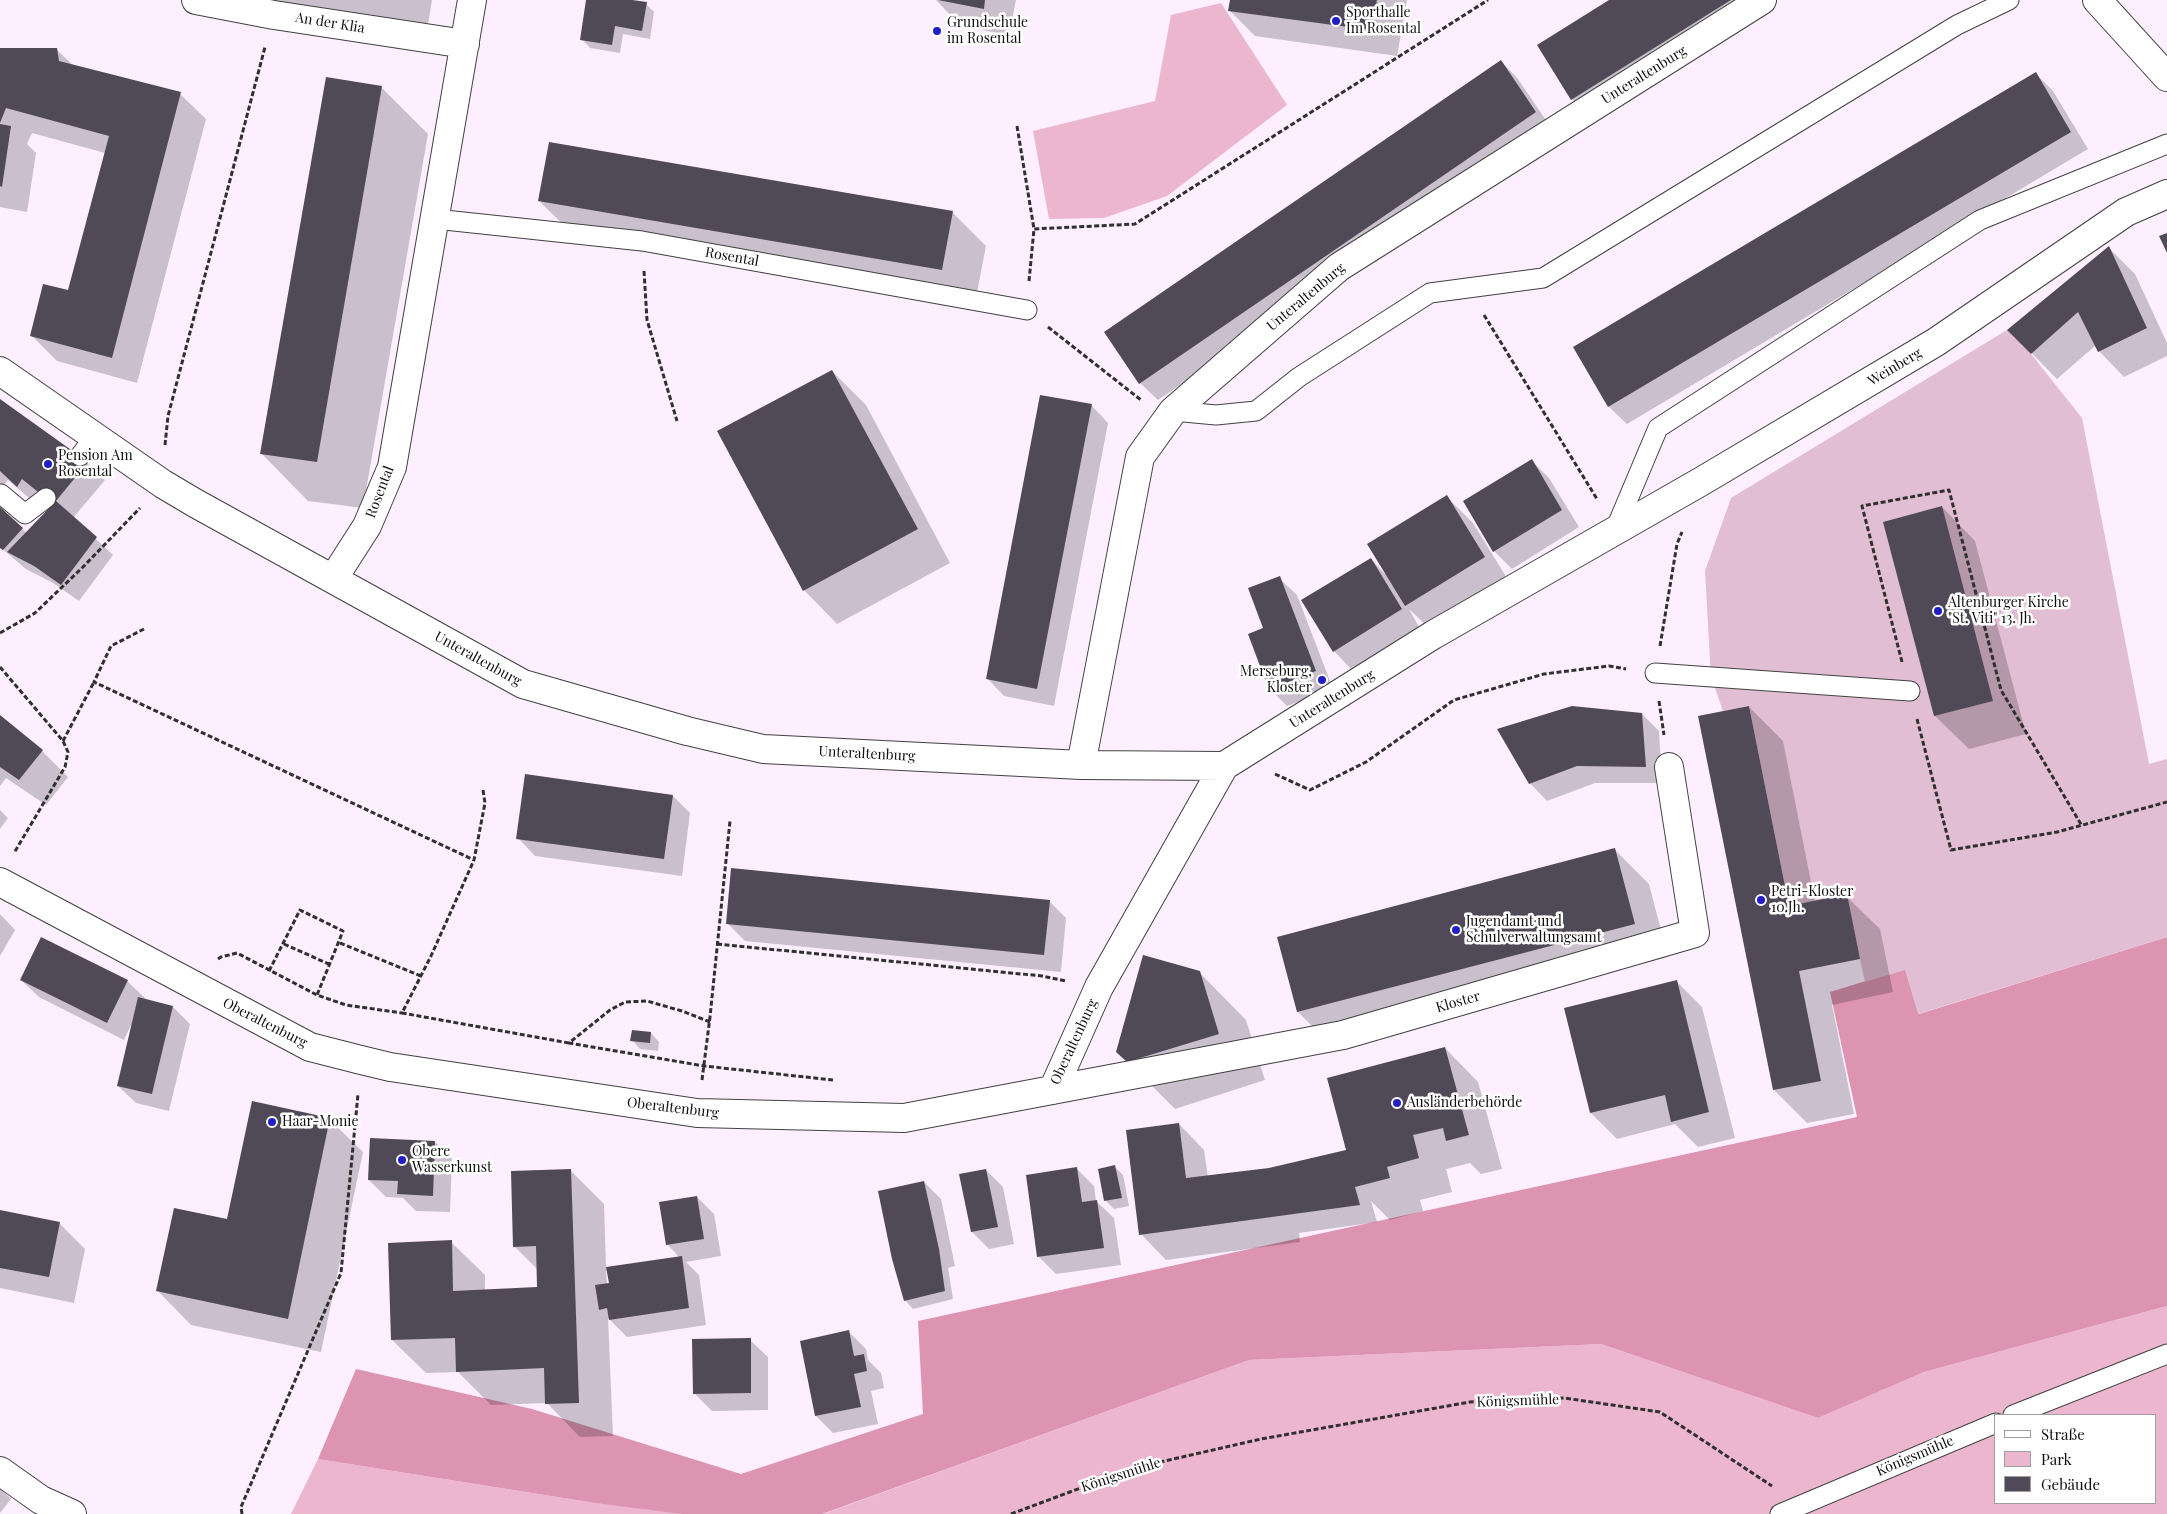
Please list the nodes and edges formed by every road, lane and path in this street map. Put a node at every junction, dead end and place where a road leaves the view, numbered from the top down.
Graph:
1 (196, 0) edge
2 (472, 0) edge
3 (1488, 0) edge
4 (1762, 0) edge
5 (2009, 0) edge
6 (2098, 0) edge
7 (274, 15) junction
8 (465, 44) junction
9 (2167, 77) edge
10 (1017, 126) dead end
11 (2167, 144) edge
12 (2167, 194) edge
13 (435, 219) junction
14 (1034, 229) junction
15 (642, 240) junction
16 (1467, 288) junction
17 (1026, 310) junction
18 (0, 370) edge
19 (1170, 416) junction
20 (677, 421) dead end
21 (164, 447) dead end
22 (1702, 481) junction
23 (163, 484) junction
24 (1, 494) dead end
25 (46, 498) dead end
26 (1615, 530) junction
27 (333, 579) junction
28 (144, 629) dead end
29 (0, 633) edge
30 (0, 667) edge
31 (1655, 673) junction
32 (94, 682) junction
33 (1910, 691) junction
34 (63, 741) junction
35 (1256, 747) junction
36 (1081, 765) junction
37 (1224, 766) junction
38 (1669, 767) joint
39 (483, 790) dead end
40 (2167, 802) edge
41 (730, 821) dead end
42 (2082, 826) junction
43 (474, 860) junction
44 (5, 871) edge
45 (340, 943) junction
46 (284, 944) junction
47 (717, 944) junction
48 (331, 965) junction
49 (269, 971) junction
50 (421, 976) junction
51 (1042, 976) dead end
52 (197, 988) junction
53 (318, 995) junction
54 (402, 1013) junction
55 (710, 1022) junction
56 (569, 1043) junction
57 (361, 1060) junction
58 (704, 1066) junction
59 (842, 1081) dead end
60 (1053, 1090) junction
61 (697, 1113) junction
62 (2167, 1354) edge
63 (2017, 1414) edge
64 (1994, 1423) edge
65 (0, 1471) edge
66 (1802, 1504) junction
67 (72, 1514) edge
68 (242, 1514) edge
69 (1011, 1514) edge
70 (1780, 1514) edge

1 - 7 street, An der Klia
2 - 8 street, Rosental
3 - 14 path
4 - 19 street, Unteraltenburg
5 - 16 lane
6 - 9 street
7 - 8 street, An der Klia
7 - 21 path
8 - 13 street, Rosental
10 - 14 path
11 - 26 lane
12 - 22 street, Weinberg
13 - 15 lane, Rosental
13 - 27 street, Rosental
14 - 17 path
15 - 17 lane, Rosental
15 - 20 path
16 - 19 lane
16 - 26 path
17 - 19 path
18 - 23 street, Unteraltenburg
19 - 36 street, Unteraltenburg
22 - 26 street, Weinberg
22 - 31 path
23 - 27 street, Unteraltenburg
23 - 29 path
24 - 25 lane
26 - 35 street, Unteraltenburg
27 - 36 street, Unteraltenburg
28 - 32 path
30 - 34 path
31 - 33 lane
31 - 35 path
31 - 38 path
32 - 34 path
32 - 43 path
33 - 42 path
33 - 42 path
34 - 44 path
35 - 37 street, Unteraltenburg
36 - 37 street, Unteraltenburg
37 - 60 street, Oberaltenburg
38 - 60 street, Kloster
39 - 43 path
40 - 42 path
41 - 47 path
43 - 50 path
44 - 52 street, Oberaltenburg
45 - 46 path
45 - 48 path
45 - 50 path
46 - 48 path
46 - 49 path
47 - 51 path
47 - 55 path
48 - 53 path
49 - 52 path
49 - 53 path
50 - 54 path
52 - 57 street, Oberaltenburg
53 - 54 path
54 - 56 path
55 - 56 path
55 - 58 path
56 - 58 path
57 - 61 street, Oberaltenburg
57 - 68 path
58 - 59 path
58 - 61 path
60 - 61 street, Oberaltenburg
62 - 63 lane
64 - 66 lane, Königsmühle
65 - 67 street
66 - 69 path, Königsmühle
66 - 70 lane

